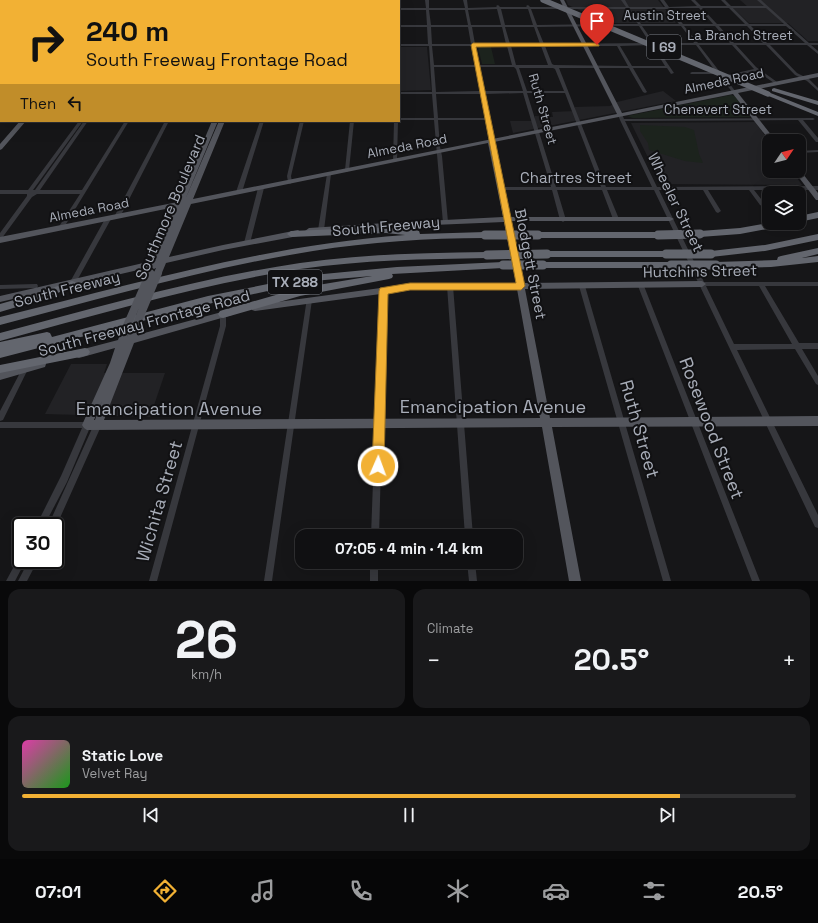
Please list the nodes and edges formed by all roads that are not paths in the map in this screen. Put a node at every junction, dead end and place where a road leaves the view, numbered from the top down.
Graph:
1 (427, 0) edge
2 (465, 0) edge
3 (536, 0) edge
4 (543, 0) edge
5 (550, 0) edge
6 (556, 0) edge
7 (562, 0) edge
8 (623, 0) edge
9 (662, 0) edge
10 (693, 0) edge
11 (723, 0) edge
12 (759, 0) edge
13 (766, 6) junction
14 (528, 7) junction
15 (566, 7) junction
16 (597, 7) junction
17 (628, 7) junction
18 (668, 7) junction
19 (700, 7) junction
20 (730, 7) junction
21 (400, 8) edge
22 (427, 8) junction
23 (466, 8) junction
24 (498, 8) junction
25 (598, 20) junction
26 (640, 25) junction
27 (682, 25) junction
28 (716, 25) junction
29 (748, 25) junction
30 (786, 25) junction
31 (400, 26) edge
32 (429, 26) junction
33 (470, 26) junction
34 (503, 26) junction
35 (535, 26) junction
36 (575, 26) junction
37 (608, 26) junction
38 (639, 41) junction
39 (767, 44) junction
40 (808, 44) junction
41 (818, 44) edge
42 (400, 45) edge
43 (431, 45) junction
44 (473, 45) junction
45 (509, 45) junction
46 (542, 45) junction
47 (584, 45) junction
48 (618, 45) junction
49 (653, 45) junction
50 (698, 45) junction
51 (733, 45) junction
52 (818, 53) edge
53 (514, 65) junction
54 (550, 65) junction
55 (433, 67) junction
56 (477, 67) junction
57 (595, 67) junction
58 (631, 67) junction
59 (667, 67) junction
60 (557, 68) junction
61 (518, 69) junction
62 (757, 70) junction
63 (672, 73) dead end
64 (692, 73) dead end
65 (721, 75) junction
66 (818, 75) edge
67 (802, 77) junction
68 (775, 82) junction
69 (818, 90) edge
70 (526, 92) junction
71 (567, 92) junction
72 (645, 92) dead end
73 (734, 92) junction
74 (400, 93) edge
75 (434, 93) junction
76 (482, 93) junction
77 (772, 93) junction
78 (818, 103) edge
79 (818, 110) edge
80 (816, 117) edge
81 (621, 118) junction
82 (400, 119) edge
83 (436, 119) junction
84 (487, 119) junction
85 (756, 120) junction
86 (800, 120) junction
87 (22, 122) edge
88 (80, 122) edge
89 (85, 122) edge
90 (126, 122) edge
91 (166, 122) edge
92 (215, 122) edge
93 (222, 122) edge
94 (262, 122) edge
95 (302, 122) edge
96 (352, 122) edge
97 (396, 122) edge
98 (578, 123) junction
99 (537, 131) junction
100 (767, 134) edge
101 (491, 141) junction
102 (818, 141) edge
103 (0, 148) edge
104 (439, 151) junction
105 (806, 152) edge
106 (818, 152) edge
107 (395, 160) junction
108 (347, 170) junction
109 (196, 174) junction
110 (329, 174) junction
111 (802, 178) edge
112 (290, 182) junction
113 (261, 188) junction
114 (810, 188) junction
115 (818, 188) edge
116 (502, 189) junction
117 (554, 189) junction
118 (656, 189) junction
119 (705, 189) junction
120 (752, 189) junction
121 (604, 190) junction
122 (36, 191) junction
123 (0, 192) edge
124 (83, 192) junction
125 (239, 192) junction
126 (30, 194) junction
127 (818, 198) edge
128 (188, 202) junction
129 (180, 204) junction
130 (762, 204) dead end
131 (718, 211) dead end
132 (818, 215) edge
133 (117, 217) junction
134 (806, 217) edge
135 (108, 218) junction
136 (507, 219) junction
137 (616, 219) junction
138 (670, 219) junction
139 (563, 220) junction
140 (446, 222) junction
141 (762, 227) edge
142 (61, 228) junction
143 (321, 230) junction
144 (291, 234) junction
145 (440, 235) junction
146 (818, 237) edge
147 (1, 239) edge
148 (246, 243) junction
149 (170, 246) junction
150 (817, 253) edge
151 (189, 256) junction
152 (163, 261) junction
153 (155, 263) junction
154 (485, 268) junction
155 (154, 273) junction
156 (72, 284) junction
157 (702, 284) junction
158 (761, 284) junction
159 (818, 284) edge
160 (35, 286) dead end
161 (450, 286) junction
162 (521, 286) junction
163 (582, 286) junction
164 (641, 286) junction
165 (0, 287) edge
166 (137, 287) junction
167 (383, 291) junction
168 (0, 299) edge
169 (309, 300) junction
170 (0, 308) edge
171 (223, 314) junction
172 (0, 321) edge
173 (127, 326) junction
174 (0, 327) edge
175 (0, 337) edge
176 (130, 341) junction
177 (120, 343) junction
178 (0, 346) edge
179 (797, 346) junction
180 (818, 346) edge
181 (733, 347) junction
182 (99, 349) junction
183 (85, 352) junction
184 (0, 354) edge
185 (114, 363) junction
186 (0, 369) edge
187 (25, 369) junction
188 (0, 376) edge
189 (818, 382) edge
190 (0, 418) edge
191 (769, 421) junction
192 (818, 421) edge
193 (545, 422) junction
194 (621, 422) junction
195 (693, 422) junction
196 (380, 423) junction
197 (460, 423) junction
198 (98, 424) junction
199 (0, 425) edge
200 (87, 425) junction
201 (197, 425) junction
202 (291, 425) junction
203 (45, 517) edge
204 (56, 517) edge
205 (818, 524) edge
206 (376, 529) edge
207 (468, 529) edge
208 (18, 569) edge
209 (29, 569) edge
210 (374, 569) edge
211 (472, 569) edge
212 (13, 581) edge
213 (22, 581) edge
214 (153, 581) edge
215 (268, 581) edge
216 (374, 581) edge
217 (473, 581) edge
218 (575, 581) edge
219 (667, 581) edge
220 (756, 581) edge

1 - 22 street
2 - 23 street, Blodgett Street
3 - 38 highway, bridge
4 - 38 highway, I 69, bridge
5 - 25 highway, I 69, bridge
6 - 25 highway
7 - 15 main road, Wheeler Street
8 - 17 street
9 - 18 street
10 - 19 street
11 - 20 street
12 - 13 street
13 - 20 street
13 - 30 street
14 - 15 street
14 - 24 street
14 - 35 street
15 - 16 street
15 - 36 main road, Wheeler Street
16 - 17 street
16 - 37 street
17 - 18 street
17 - 26 street
18 - 19 street
18 - 27 street
19 - 20 street
19 - 28 street
20 - 29 street
21 - 22 street
22 - 23 street
22 - 32 street
23 - 24 street
23 - 33 street, Blodgett Street
24 - 34 street, Ruth Street
25 - 77 highway, I 69, bridge
26 - 27 street, Austin Street
26 - 37 street, Austin Street
26 - 49 street
27 - 28 street, Austin Street
27 - 50 street
28 - 29 street, Austin Street
28 - 51 street
29 - 30 street, Austin Street
29 - 39 street
30 - 40 street
31 - 32 street, Austin Street
32 - 33 street, Austin Street
32 - 43 street
33 - 34 street, Austin Street
33 - 44 street, Blodgett Street
34 - 35 street, Austin Street
34 - 45 street, Ruth Street
35 - 36 street, Austin Street
35 - 46 street
36 - 37 street, Austin Street
36 - 47 main road, Wheeler Street
38 - 77 highway, I 69, bridge
39 - 40 street, La Branch Street
39 - 51 street, La Branch Street
39 - 67 street
40 - 41 street, La Branch Street
40 - 52 street
42 - 43 street, La Branch Street
43 - 44 street, La Branch Street
43 - 55 street
44 - 45 street, La Branch Street
44 - 56 street, Blodgett Street
45 - 46 street, La Branch Street
45 - 53 street, Ruth Street
46 - 47 street, La Branch Street
46 - 54 street
47 - 48 street, La Branch Street
47 - 57 main road, Wheeler Street
48 - 49 street, La Branch Street
48 - 58 street
49 - 50 street, La Branch Street
49 - 59 street
50 - 51 street, La Branch Street
50 - 65 street
51 - 62 street
53 - 54 street
53 - 56 street
53 - 61 street, Ruth Street
54 - 57 street
54 - 60 street
55 - 56 street
55 - 75 street
56 - 61 street
56 - 76 street, Blodgett Street
57 - 58 street
57 - 60 street
57 - 81 main road, Wheeler Street
58 - 59 street
58 - 72 street
59 - 63 street
60 - 61 street
60 - 71 street
61 - 70 street, Ruth Street
62 - 65 street
62 - 68 street
64 - 65 street
65 - 73 street
66 - 67 main road, Almeda Road
67 - 68 main road, Almeda Road
67 - 69 street
68 - 73 main road, Almeda Road
70 - 71 street
70 - 76 street
70 - 99 street, Ruth Street
71 - 98 street
73 - 81 main road, Almeda Road
73 - 85 main road
74 - 75 street
75 - 76 street
75 - 83 street
76 - 84 street, Blodgett Street
77 - 78 highway
77 - 79 highway, I 69
77 - 80 highway
80 - 86 street, Chenevert Street
81 - 85 street, Chenevert Street
81 - 98 main road, Almeda Road
81 - 118 street, Wheeler Street
82 - 83 street
83 - 84 street
83 - 104 street
84 - 101 street, Blodgett Street
85 - 86 street, Chenevert Street
85 - 100 main road
86 - 102 street
87 - 103 main road
88 - 126 street
89 - 122 street
90 - 124 street
91 - 133 street
92 - 109 main road, Southmore Boulevard
93 - 109 main road, Southmore Boulevard
94 - 125 street
95 - 112 street
96 - 108 street
97 - 107 street
98 - 99 main road, Almeda Road
98 - 121 street
99 - 101 main road, Almeda Road
99 - 117 street, Ruth Street
101 - 104 main road, Almeda Road
101 - 116 main road, Blodgett Street
104 - 107 main road, Almeda Road
104 - 140 street
105 - 106 street
107 - 108 main road, Almeda Road
108 - 110 main road, Almeda Road
109 - 128 main road, Southmore Boulevard
109 - 129 main road, Southmore Boulevard
110 - 112 main road, Almeda Road
110 - 143 street
111 - 114 main road
112 - 113 main road, Almeda Road
113 - 125 main road, Almeda Road
113 - 148 street
114 - 115 street, Chartres Street
114 - 120 street, Chartres Street
114 - 127 main road
116 - 117 street, Chartres Street
116 - 136 main road, Blodgett Street
117 - 121 street, Chartres Street
117 - 139 street, Ruth Street
118 - 119 street, Chartres Street
118 - 121 street, Chartres Street
118 - 138 street, Wheeler Street
119 - 120 street, Chartres Street
119 - 131 street
120 - 130 street
121 - 137 street
122 - 124 street
122 - 126 street
123 - 126 street
124 - 142 street
125 - 128 main road, Almeda Road
126 - 147 street
128 - 129 main road, Almeda Road
128 - 149 main road, Southmore Boulevard
129 - 133 main road, Almeda Road
129 - 153 main road, Southmore Boulevard
132 - 134 highway
133 - 135 main road, Almeda Road
135 - 142 main road, Almeda Road
135 - 156 street
136 - 139 main road
136 - 140 main road
136 - 162 main road, Blodgett Street
137 - 138 main road
137 - 139 main road
138 - 157 street, Wheeler Street
140 - 143 main road
141 - 145 highway, South Freeway / TX 288, bridge
142 - 147 main road, Almeda Road
143 - 144 main road
144 - 145 highway
144 - 148 main road
145 - 166 highway, South Freeway / TX 288
146 - 175 highway, bridge
148 - 151 main road
149 - 151 main road
149 - 152 main road, Southmore Boulevard
150 - 154 highway, bridge
151 - 152 main road
152 - 153 main road
152 - 155 main road, Southmore Boulevard
153 - 155 main road, Southmore Boulevard
153 - 156 main road
154 - 171 highway
154 - 173 highway, TX 288
155 - 173 main road, Southmore Boulevard, bridge
156 - 168 main road
156 - 170 highway
157 - 158 street, Hutchins Street
157 - 164 main road, Hutchins Street
157 - 181 street, Wheeler Street
158 - 159 street, Hutchins Street
158 - 179 street
160 - 165 street
161 - 162 main road, South Freeway Frontage Road
161 - 167 main road, South Freeway Frontage Road
161 - 197 street
162 - 163 main road, South Freeway Frontage Road
162 - 193 main road, Blodgett Street
163 - 164 main road, Hutchins Street
163 - 194 street, Ruth Street
164 - 195 street, Rosewood Street
166 - 172 highway, South Freeway / TX 288
166 - 174 highway
167 - 169 main road, South Freeway Frontage Road
167 - 196 street
169 - 171 main road, South Freeway Frontage Road
169 - 202 street
171 - 176 main road, South Freeway Frontage Road
171 - 201 street, Wichita Street
173 - 176 main road, Southmore Boulevard
173 - 177 main road, Southmore Boulevard
173 - 178 highway
173 - 184 highway, TX 288
176 - 177 main road, South Freeway Frontage Road
176 - 198 main road, Southmore Boulevard
177 - 182 main road, South Freeway Frontage Road
177 - 185 main road, Southmore Boulevard
179 - 180 street
179 - 181 street
179 - 189 street
181 - 191 street, Wheeler Street
182 - 183 main road, South Freeway Frontage Road
182 - 185 main road
183 - 186 highway
183 - 187 main road, South Freeway Frontage Road
185 - 200 main road, Southmore Boulevard
187 - 188 main road, South Freeway Frontage Road
187 - 190 street
191 - 192 main road, Emancipation Avenue
191 - 195 main road, Emancipation Avenue
191 - 205 street, Wheeler Street
193 - 194 main road, Emancipation Avenue
193 - 197 main road, Emancipation Avenue
193 - 218 main road, Blodgett Street
194 - 195 main road, Emancipation Avenue
194 - 219 street, Ruth Street
195 - 220 street, Rosewood Street
196 - 197 main road, Emancipation Avenue
196 - 202 main road, Emancipation Avenue
196 - 206 street
197 - 207 street
198 - 200 main road, Emancipation Avenue
198 - 201 main road, Emancipation Avenue
198 - 204 street, Southmore Boulevard
199 - 200 street, Emancipation Avenue
200 - 203 street, Southmore Boulevard
201 - 202 main road, Emancipation Avenue
201 - 214 street, Wichita Street
202 - 215 street
208 - 212 street
209 - 213 street
210 - 216 street
211 - 217 street

